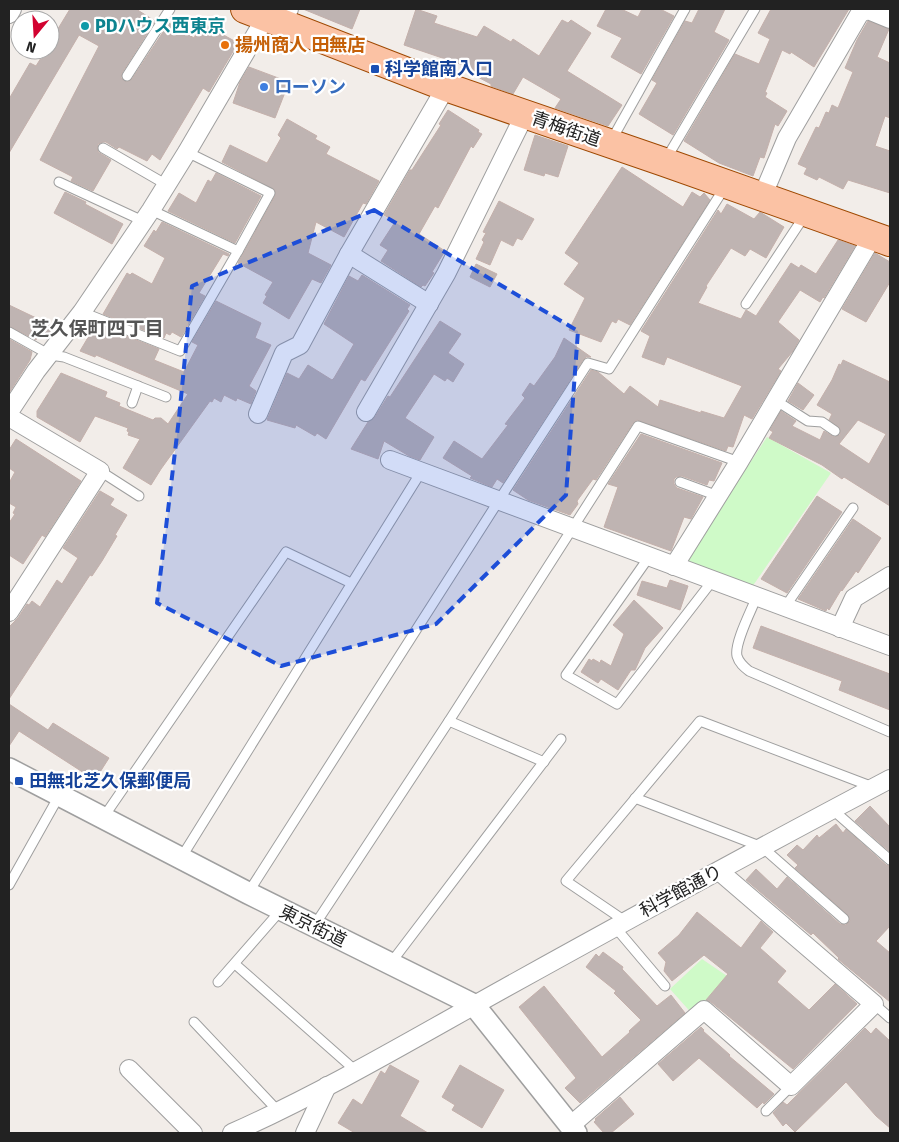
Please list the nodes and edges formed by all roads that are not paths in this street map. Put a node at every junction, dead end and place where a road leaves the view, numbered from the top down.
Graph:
1 (12, 9) edge
2 (170, 9) edge
3 (684, 9) edge
4 (755, 9) edge
5 (9, 14) edge
6 (270, 14) edge
7 (890, 19) edge
8 (127, 76) dead end
9 (446, 87) junction
10 (525, 114) junction
11 (610, 144) junction
12 (104, 148) dead end
13 (187, 152) junction
14 (664, 162) junction
15 (60, 182) dead end
16 (167, 185) junction
17 (727, 185) junction
18 (762, 197) junction
19 (807, 213) junction
20 (147, 215) junction
21 (881, 239) edge
22 (238, 252) junction
23 (350, 254) junction
24 (430, 304) junction
25 (746, 304) dead end
26 (82, 312) junction
27 (9, 332) edge
28 (50, 355) junction
29 (138, 386) junction
30 (166, 398) dead end
31 (776, 400) junction
32 (132, 403) dead end
33 (9, 412) edge
34 (366, 412) dead end
35 (258, 414) dead end
36 (9, 417) edge
37 (836, 431) dead end
38 (390, 460) dead end
39 (739, 462) junction
40 (100, 471) junction
41 (421, 472) junction
42 (680, 482) dead end
43 (139, 496) dead end
44 (718, 496) junction
45 (498, 501) junction
46 (853, 508) dead end
47 (572, 528) junction
48 (649, 556) junction
49 (674, 566) junction
50 (890, 576) edge
51 (713, 580) junction
52 (351, 583) junction
53 (757, 596) junction
54 (785, 607) junction
55 (9, 612) edge
56 (840, 628) junction
57 (890, 646) edge
58 (449, 721) junction
59 (890, 732) edge
60 (561, 739) dead end
61 (544, 762) junction
62 (9, 769) edge
63 (890, 779) edge
64 (874, 788) junction
65 (59, 796) junction
66 (635, 798) junction
67 (833, 810) junction
68 (103, 818) junction
69 (762, 847) junction
70 (180, 858) junction
71 (890, 860) edge
72 (718, 871) junction
73 (9, 885) edge
74 (248, 893) junction
75 (282, 910) junction
76 (844, 919) dead end
77 (620, 924) junction
78 (314, 926) junction
79 (235, 964) junction
80 (390, 964) junction
81 (218, 982) dead end
82 (665, 986) dead end
83 (874, 1004) junction
84 (474, 1005) junction
85 (890, 1018) edge
86 (194, 1022) dead end
87 (129, 1070) dead end
88 (356, 1071) junction
89 (327, 1086) junction
90 (791, 1086) junction
91 (766, 1111) dead end
92 (280, 1112) junction
93 (573, 1130) edge
94 (193, 1133) edge
95 (232, 1133) edge
96 (305, 1133) edge

1 - 5 street
2 - 8 lane
3 - 11 lane
4 - 14 lane
6 - 9 main road, 青梅街道
6 - 13 street
7 - 18 street
9 - 10 main road, 青梅街道
9 - 23 street
10 - 11 main road, 青梅街道
10 - 24 street
11 - 14 main road, 青梅街道
12 - 16 lane
13 - 16 street
13 - 22 lane
14 - 17 main road, 青梅街道
15 - 20 lane
16 - 20 street
17 - 18 main road, 青梅街道
17 - 45 lane
18 - 19 main road, 青梅街道
19 - 21 main road, 青梅街道
19 - 25 lane
20 - 22 lane
20 - 26 street
21 - 31 street
22 - 26 lane
23 - 24 street
23 - 35 street
24 - 34 street
26 - 28 street
27 - 28 lane
28 - 29 lane
28 - 33 street
29 - 30 lane
29 - 32 lane
31 - 37 lane
31 - 39 street
36 - 40 street
38 - 41 street
39 - 44 street
39 - 47 lane
40 - 43 lane
40 - 55 street
41 - 45 street
41 - 52 lane
42 - 44 lane
44 - 49 street
45 - 47 street
45 - 74 lane
46 - 54 lane
47 - 48 street
47 - 58 lane
48 - 49 street
48 - 51 lane
49 - 51 street
50 - 56 street
51 - 53 street
52 - 68 lane
52 - 70 lane
53 - 54 street
53 - 59 lane
54 - 56 street
56 - 57 street
58 - 61 lane
58 - 78 lane
60 - 61 lane
61 - 80 lane
62 - 65 street, 東京街道
63 - 64 street, 科学館通り
64 - 66 lane
64 - 67 street, 科学館通り
65 - 68 street, 東京街道
65 - 73 lane
66 - 69 lane
66 - 77 lane
67 - 69 street, 科学館通り
67 - 71 lane
68 - 70 street, 東京街道
69 - 72 street, 科学館通り
69 - 76 lane
70 - 74 street, 東京街道
72 - 77 street, 科学館通り
72 - 83 street
74 - 75 street, 東京街道
75 - 78 street, 東京街道
75 - 79 lane
77 - 82 lane
77 - 84 street, 科学館通り
78 - 80 street, 東京街道
79 - 81 lane
79 - 88 lane
80 - 84 street, 東京街道
83 - 85 lane
83 - 90 street
84 - 88 street, 科学館通り
84 - 93 street, 東京街道
86 - 92 lane
87 - 94 street
88 - 89 street, 科学館通り
89 - 92 street, 科学館通り
89 - 96 street
90 - 91 lane
90 - 93 street
92 - 95 street, 科学館通り

